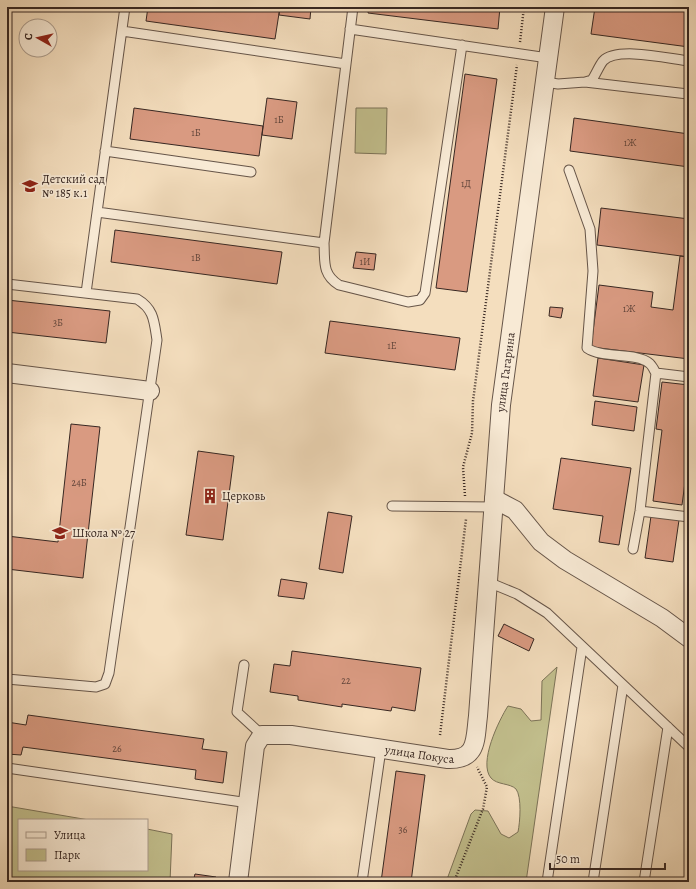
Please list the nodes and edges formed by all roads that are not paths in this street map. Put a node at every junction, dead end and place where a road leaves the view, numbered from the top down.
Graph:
1 (125, 7) edge
2 (352, 7) edge
3 (555, 7) edge
4 (350, 29) junction
5 (122, 31) junction
6 (462, 45) junction
7 (548, 58) junction
8 (689, 61) edge
9 (346, 64) junction
10 (545, 82) junction
11 (584, 82) junction
12 (689, 90) edge
13 (105, 151) junction
14 (570, 170) dead end
15 (251, 172) dead end
16 (97, 212) junction
17 (324, 243) junction
18 (7, 284) edge
19 (86, 292) junction
20 (7, 373) edge
21 (656, 373) junction
22 (689, 377) edge
23 (150, 391) junction
24 (494, 503) junction
25 (392, 506) dead end
26 (640, 511) junction
27 (689, 517) edge
28 (633, 549) dead end
29 (488, 582) junction
30 (689, 638) edge
31 (582, 647) junction
32 (244, 665) dead end
33 (7, 679) edge
34 (623, 685) junction
35 (668, 727) junction
36 (262, 735) junction
37 (689, 747) edge
38 (381, 749) junction
39 (7, 768) edge
40 (249, 803) junction
41 (238, 882) edge
42 (362, 882) edge
43 (547, 882) edge
44 (593, 882) edge
45 (644, 882) edge

1 - 5 lane
2 - 4 lane
3 - 7 street, улица Гагарина
4 - 6 lane
4 - 9 lane
5 - 9 lane
5 - 13 lane
6 - 7 lane
6 - 17 lane
7 - 10 street, улица Гагарина
8 - 11 lane
9 - 17 lane
10 - 11 lane
10 - 24 street, улица Гагарина
11 - 12 lane
13 - 15 lane
13 - 16 lane
14 - 21 lane
16 - 17 lane
16 - 19 lane
18 - 19 lane
19 - 23 lane
20 - 23 street
21 - 22 lane
21 - 26 lane
23 - 33 lane
24 - 25 lane
24 - 29 street, улица Покуса
24 - 30 street
26 - 27 lane
26 - 28 lane
29 - 31 lane
29 - 38 street, улица Покуса
31 - 34 lane
31 - 43 lane
32 - 36 lane
34 - 35 lane
34 - 44 lane
35 - 37 lane
35 - 45 lane
36 - 38 street, улица Покуса
36 - 40 street
38 - 42 lane
39 - 40 lane
40 - 41 street

